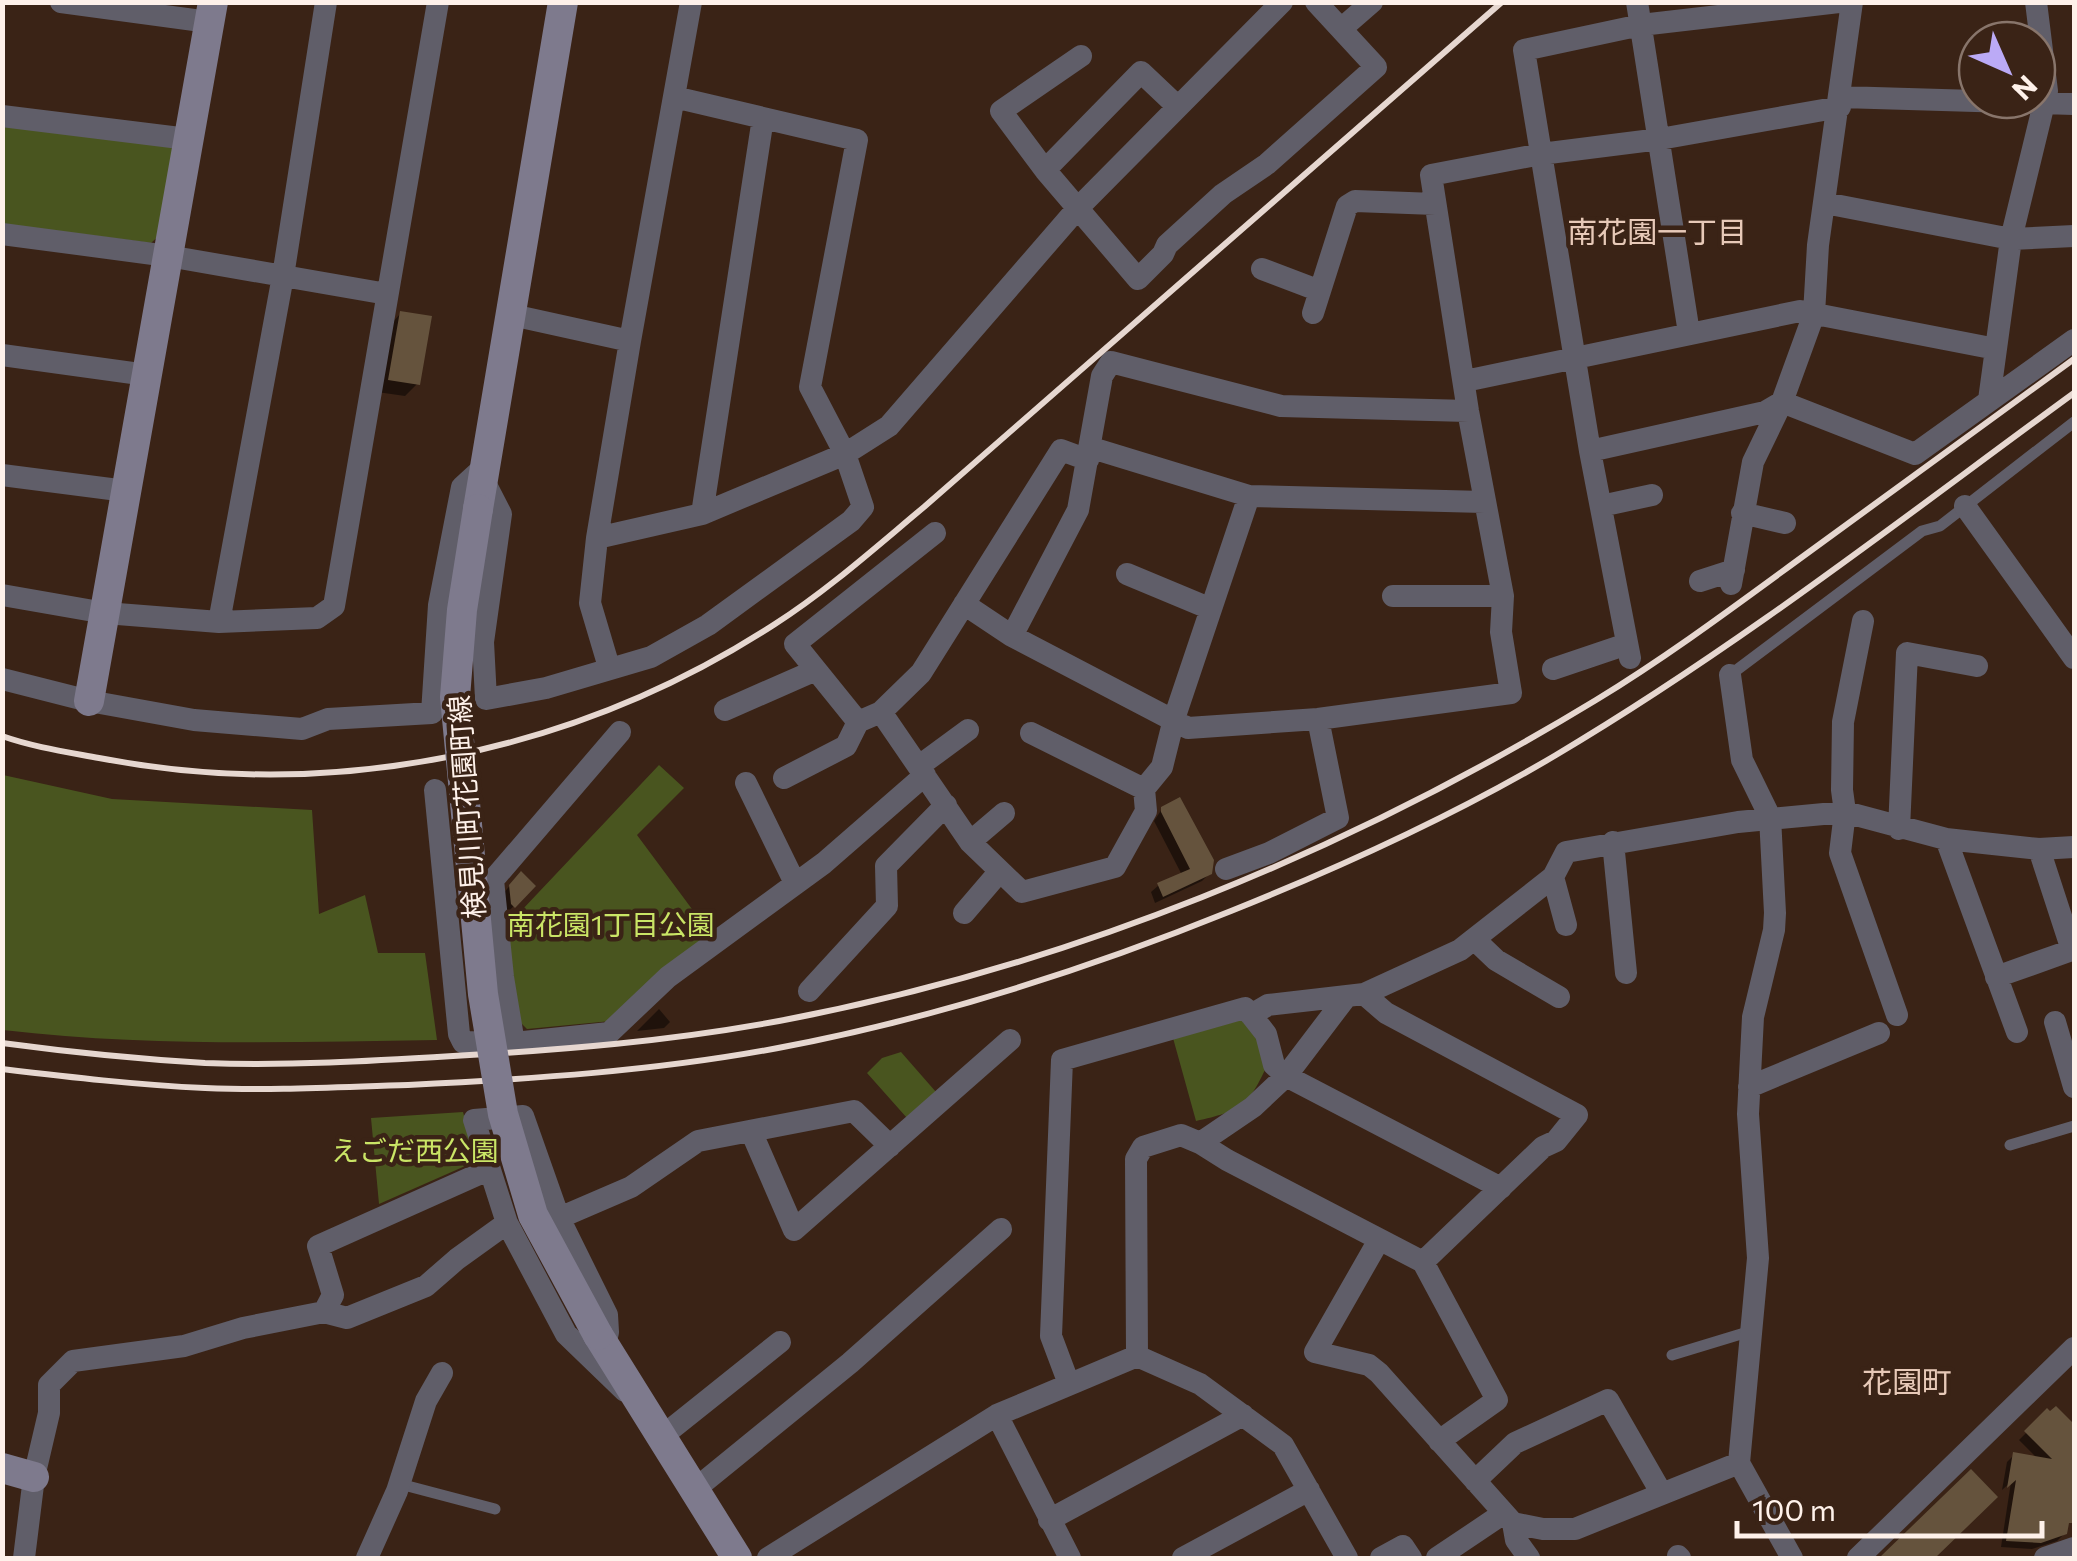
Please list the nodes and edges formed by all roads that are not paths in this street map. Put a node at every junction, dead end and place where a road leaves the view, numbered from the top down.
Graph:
1 (60, 2) edge
2 (326, 2) edge
3 (438, 2) edge
4 (564, 2) edge
5 (692, 2) edge
6 (1282, 2) edge
7 (1316, 2) edge
8 (1372, 2) edge
9 (1839, 2) edge
10 (1852, 2) edge
11 (1783, 6) edge
12 (211, 12) edge
13 (1639, 14) edge
14 (1342, 29) junction
15 (1081, 56) dead end
16 (674, 97) junction
17 (1841, 102) junction
18 (1957, 104) edge
19 (1178, 107) junction
20 (2, 116) edge
21 (763, 118) junction
22 (2040, 120) edge
23 (188, 139) junction
24 (1660, 139) junction
25 (1540, 154) junction
26 (1044, 170) junction
27 (1435, 204) junction
28 (1825, 204) junction
29 (1076, 209) junction
30 (2, 234) edge
31 (2074, 236) edge
32 (2011, 238) junction
33 (168, 256) junction
34 (1262, 269) dead end
35 (282, 276) junction
36 (388, 294) junction
37 (1814, 314) junction
38 (512, 315) junction
39 (1689, 334) junction
40 (2074, 340) edge
41 (630, 341) junction
42 (1996, 349) junction
43 (2, 356) edge
44 (1576, 356) junction
45 (147, 374) junction
46 (1464, 380) junction
47 (1988, 400) junction
48 (1782, 402) junction
49 (1468, 411) junction
50 (2074, 422) edge
51 (1590, 451) junction
52 (845, 454) junction
53 (1090, 454) junction
54 (2, 475) edge
55 (483, 485) junction
56 (126, 490) junction
57 (1652, 494) dead end
58 (1249, 496) junction
59 (1484, 502) junction
60 (1601, 506) junction
61 (1965, 506) junction
62 (1742, 513) junction
63 (702, 514) junction
64 (1785, 523) dead end
65 (934, 533) dead end
66 (596, 538) junction
67 (1127, 574) dead end
68 (1700, 581) dead end
69 (2, 596) edge
70 (1393, 596) dead end
71 (1503, 596) junction
72 (964, 604) junction
73 (1211, 609) junction
74 (105, 613) junction
75 (1863, 620) dead end
76 (219, 622) junction
77 (1012, 636) junction
78 (2074, 658) edge
79 (1977, 666) dead end
80 (609, 668) junction
81 (816, 670) junction
82 (1553, 670) dead end
83 (1730, 675) joint
84 (2, 680) edge
85 (89, 701) junction
86 (725, 710) dead end
87 (881, 712) junction
88 (1174, 719) junction
89 (1318, 719) junction
90 (858, 722) junction
91 (968, 730) dead end
92 (620, 732) dead end
93 (1030, 733) dead end
94 (922, 771) junction
95 (784, 778) dead end
96 (746, 784) dead end
97 (1144, 789) junction
98 (435, 790) dead end
99 (946, 805) junction
100 (1845, 812) junction
101 (1004, 813) dead end
102 (1770, 818) junction
103 (1900, 829) junction
104 (1946, 839) junction
105 (970, 842) junction
106 (1613, 842) junction
107 (2074, 847) edge
108 (2039, 849) junction
109 (1226, 869) dead end
110 (1000, 871) junction
111 (1554, 877) junction
112 (795, 883) junction
113 (964, 913) dead end
114 (1566, 924) dead end
115 (1474, 940) junction
116 (1626, 973) dead end
117 (1996, 976) junction
118 (809, 992) dead end
119 (1355, 996) junction
120 (1559, 998) dead end
121 (1251, 1015) junction
122 (1897, 1015) dead end
123 (2055, 1022) dead end
124 (2017, 1032) dead end
125 (1879, 1033) dead end
126 (1010, 1040) dead end
127 (514, 1044) junction
128 (1286, 1076) junction
129 (1749, 1087) junction
130 (2074, 1087) edge
131 (2074, 1126) edge
132 (752, 1130) junction
133 (1200, 1142) junction
134 (890, 1146) junction
135 (2010, 1146) dead end
136 (488, 1170) junction
137 (1500, 1188) junction
138 (559, 1218) junction
139 (507, 1223) junction
140 (1001, 1229) dead end
141 (1379, 1240) junction
142 (1423, 1262) junction
143 (324, 1312) junction
144 (1751, 1331) junction
145 (601, 1342) junction
146 (780, 1342) dead end
147 (2074, 1348) edge
148 (1672, 1355) dead end
149 (1138, 1356) junction
150 (442, 1374) dead end
151 (1069, 1384) junction
152 (635, 1400) junction
153 (997, 1415) junction
154 (1243, 1415) junction
155 (660, 1438) junction
156 (1439, 1441) junction
157 (1739, 1463) junction
158 (2, 1468) edge
159 (34, 1477) junction
160 (1475, 1481) junction
161 (400, 1484) junction
162 (694, 1490) junction
163 (1309, 1490) junction
164 (1662, 1494) junction
165 (495, 1509) dead end
166 (1508, 1518) junction
167 (1049, 1520) junction
168 (2074, 1548) edge
169 (24, 1558) edge
170 (367, 1558) edge
171 (737, 1558) edge
172 (768, 1558) edge
173 (1070, 1558) edge
174 (1183, 1558) edge
175 (1346, 1558) edge
176 (1382, 1558) edge
177 (1412, 1558) edge
178 (1437, 1558) edge
179 (1529, 1558) edge
180 (1792, 1558) edge
181 (1858, 1558) edge
182 (2046, 1558) edge

1 - 12 street
2 - 35 street
3 - 36 street
4 - 38 street, 検見川町花園町線
5 - 16 street
6 - 19 street
7 - 14 street
8 - 14 street
9 - 11 street
10 - 17 street
11 - 13 street
12 - 23 street
13 - 24 street
13 - 25 street
14 - 29 street
15 - 26 street
16 - 21 street
16 - 41 street
17 - 18 street
17 - 24 street
17 - 28 street
19 - 26 street
19 - 29 street
20 - 23 street
21 - 52 street
21 - 63 street
22 - 32 street
23 - 33 street
24 - 25 street
24 - 39 street
25 - 27 street
25 - 44 street
26 - 29 street
27 - 34 street
27 - 46 street
28 - 32 street
28 - 37 street
29 - 52 street
30 - 33 street
31 - 32 street
32 - 42 street
33 - 35 street
33 - 45 street
35 - 36 street
35 - 76 street
36 - 76 street
37 - 39 street
37 - 42 street
37 - 48 street
38 - 41 street
38 - 55 street, 検見川町花園町線
39 - 44 street
40 - 47 street
41 - 66 street
42 - 47 street
43 - 45 street
44 - 46 street
44 - 51 street
45 - 56 street
46 - 49 street
47 - 48 street
48 - 51 street
48 - 62 street
49 - 53 street
49 - 59 street
50 - 61 lane
51 - 60 street
52 - 63 street
52 - 80 street
53 - 58 street
53 - 72 street
53 - 77 street
54 - 56 street
55 - 80 street
55 - 85 street
55 - 145 street, 検見川町花園町線, bridge
56 - 74 street
57 - 60 street
58 - 59 street
58 - 73 street
59 - 71 street
60 - 82 street
61 - 78 street
61 - 83 lane
62 - 64 street
62 - 68 street
63 - 66 street
65 - 81 street
66 - 80 street
67 - 73 street
69 - 74 street
70 - 71 street
71 - 89 street
72 - 77 street
72 - 87 street
73 - 88 street
74 - 76 street
74 - 85 street
75 - 100 street
77 - 88 street
79 - 103 street
81 - 86 street
81 - 90 street
83 - 102 street
84 - 85 street
87 - 90 street
87 - 94 street
88 - 89 street
88 - 97 street
89 - 109 street
90 - 95 street
91 - 94 street
92 - 127 street
93 - 97 street
94 - 99 street
94 - 112 street
96 - 112 street
97 - 110 street
98 - 127 street
99 - 105 street
99 - 118 street
100 - 102 street
100 - 103 street
100 - 122 street
101 - 105 street
102 - 106 street
102 - 129 street
103 - 104 street
104 - 108 street
104 - 117 street
105 - 110 street
106 - 111 street
106 - 116 street
107 - 108 street
108 - 117 street
110 - 113 street
111 - 114 street
111 - 115 street
112 - 127 street
115 - 119 street
115 - 120 street
117 - 124 street
119 - 121 street
119 - 128 street
119 - 137 street
121 - 128 street
121 - 151 street
123 - 130 street
125 - 129 street
126 - 134 street
128 - 133 street
128 - 137 street
129 - 144 street
131 - 135 lane
132 - 134 street
132 - 134 street
132 - 138 street
133 - 141 street
133 - 149 street
136 - 138 street
136 - 139 street
136 - 143 street
137 - 142 street
138 - 145 street
139 - 143 street
139 - 152 street
140 - 162 street
141 - 142 street
141 - 156 street
142 - 156 street
143 - 159 street
144 - 148 lane
144 - 157 street
145 - 152 street, 検見川町花園町線
146 - 155 street
147 - 181 street
149 - 151 street
149 - 154 street
150 - 161 street
151 - 153 street
152 - 155 street, 検見川町花園町線
153 - 167 street
153 - 172 street
154 - 163 street
154 - 167 street
155 - 162 street, 検見川町花園町線
156 - 160 street
157 - 164 street
157 - 180 street
158 - 159 street
159 - 169 street
160 - 164 street
160 - 166 street
161 - 165 lane
161 - 170 street
162 - 171 street, 検見川町花園町線
163 - 174 street
163 - 175 street
164 - 166 street
166 - 178 street
166 - 179 street
167 - 173 street
168 - 182 street
176 - 177 street

